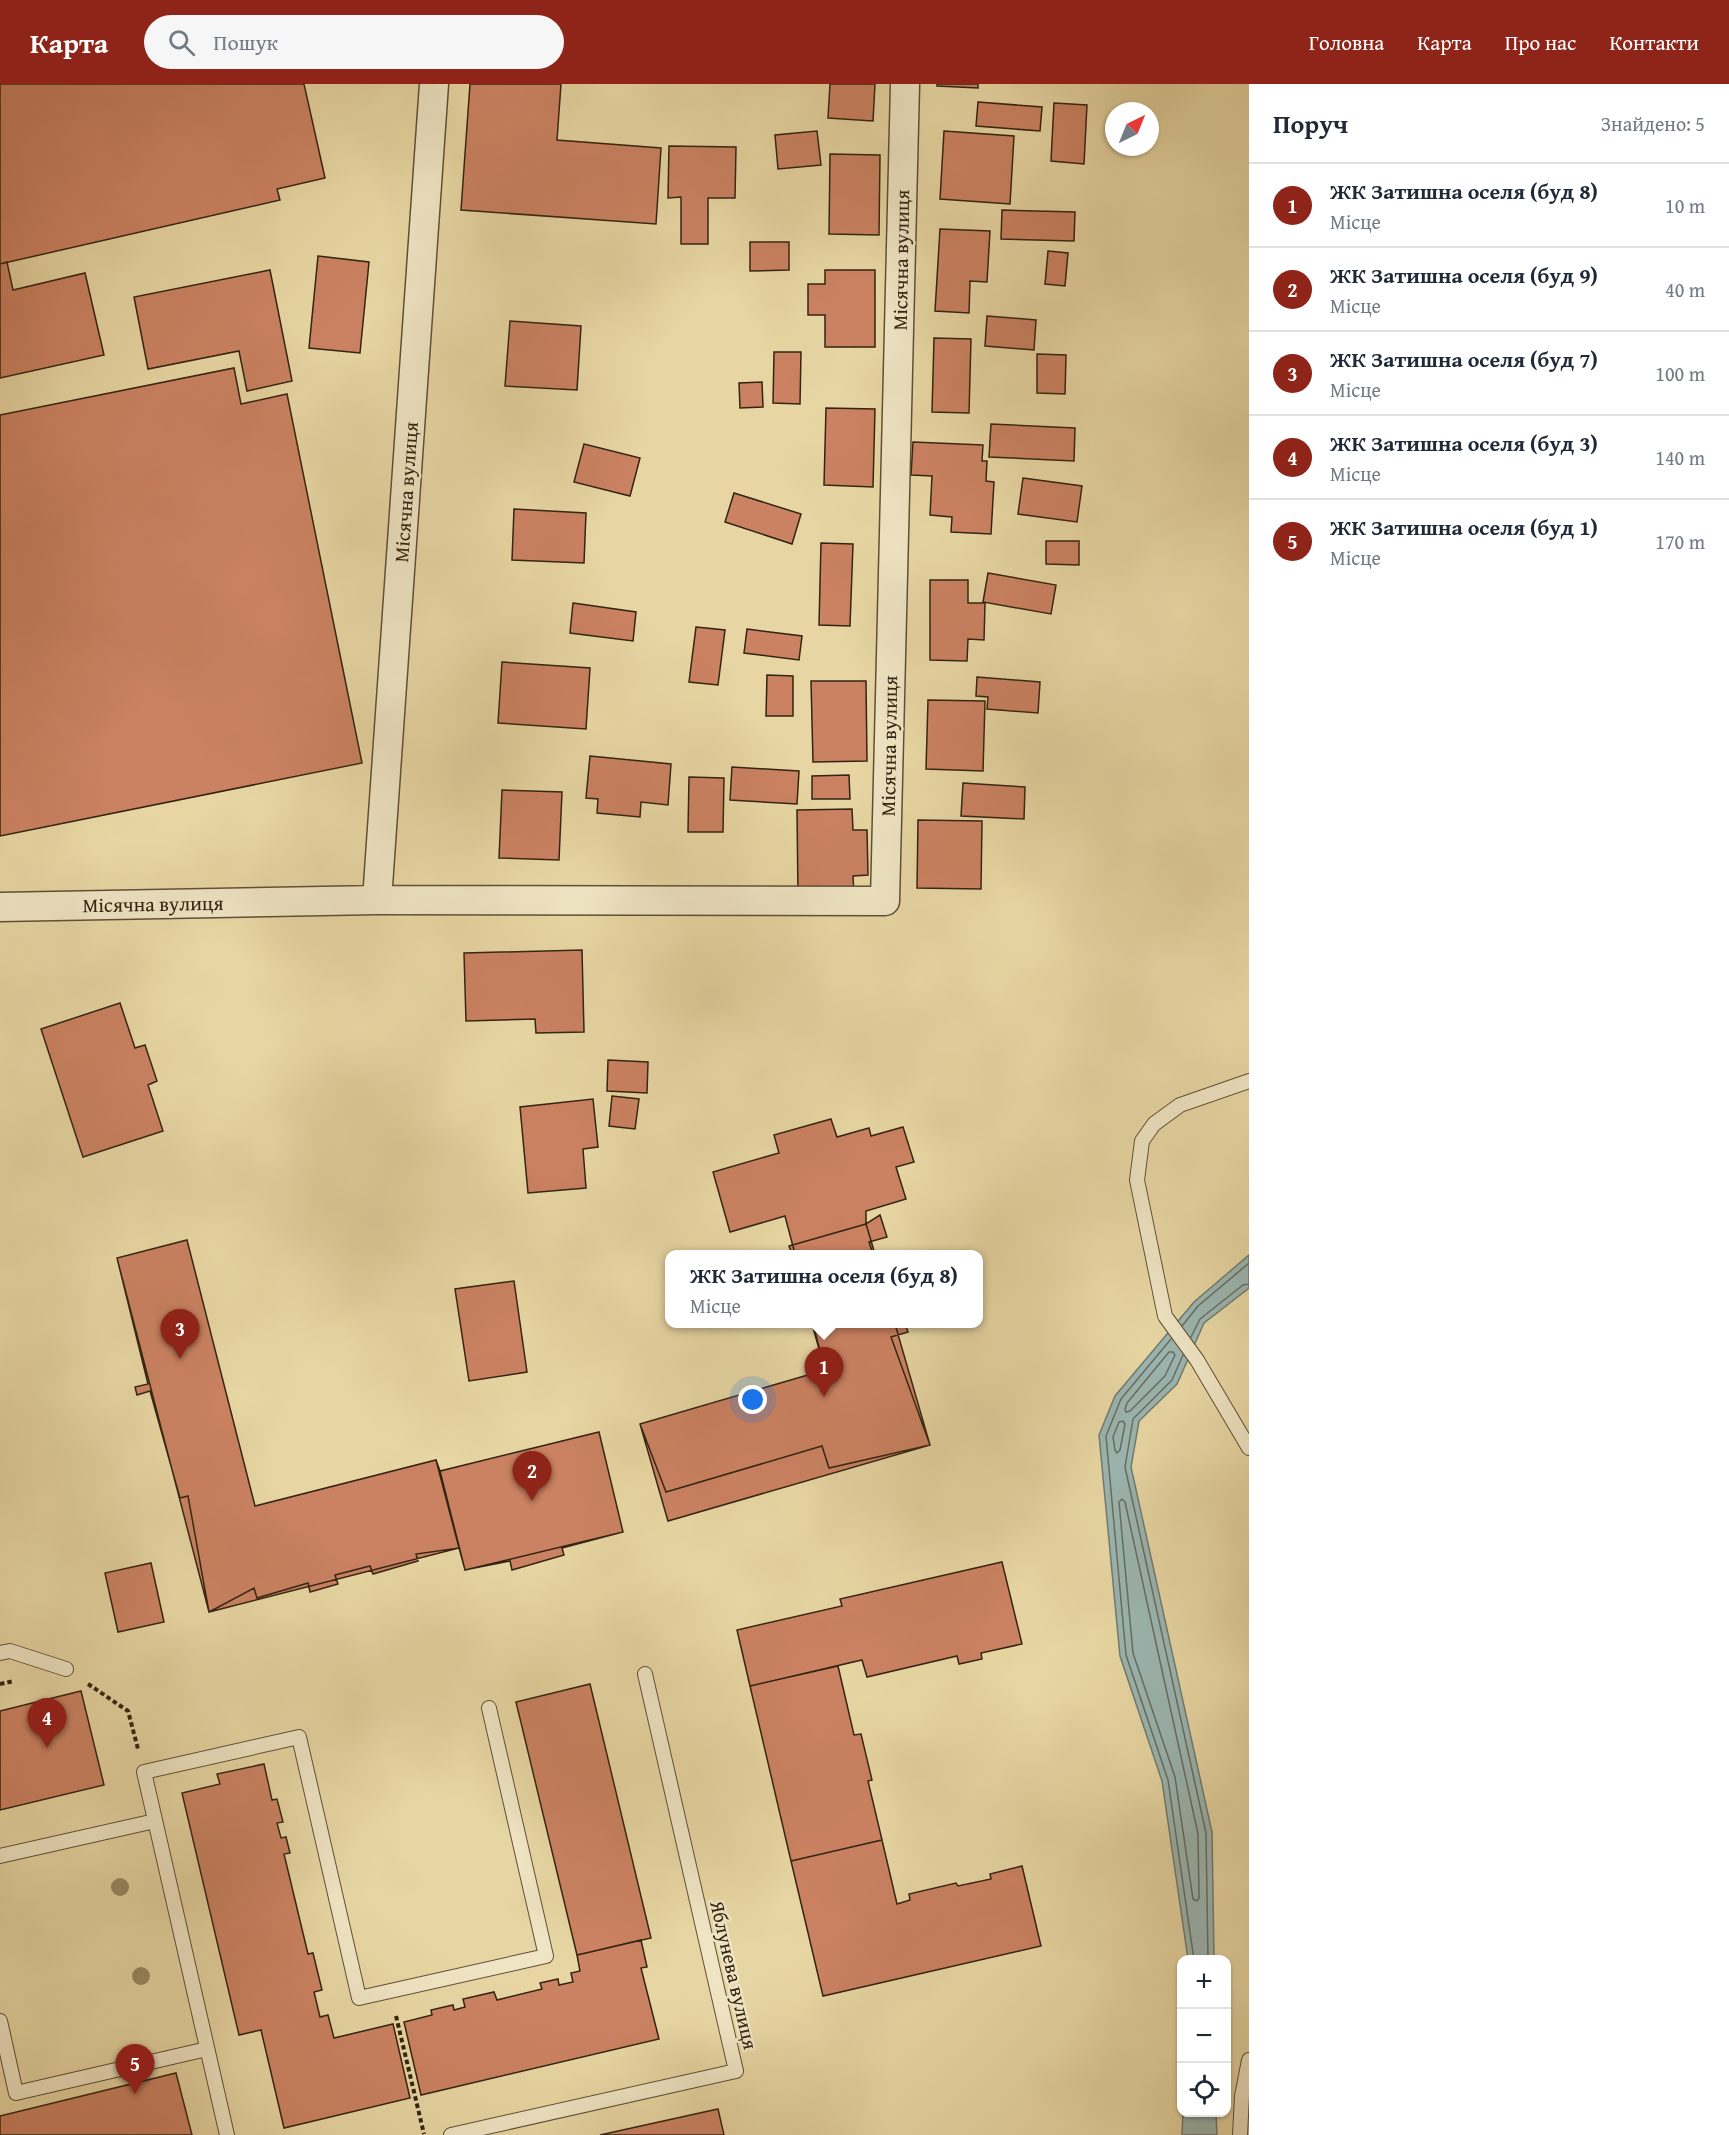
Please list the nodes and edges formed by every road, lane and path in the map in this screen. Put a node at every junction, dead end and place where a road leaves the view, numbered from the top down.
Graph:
1 (434, 84) edge
2 (905, 84) edge
3 (377, 900) junction
4 (0, 907) edge
5 (1249, 1081) edge
6 (1249, 1448) edge
7 (0, 1653) edge
8 (66, 1669) junction
9 (645, 1674) dead end
10 (0, 1684) edge
11 (489, 1708) dead end
12 (144, 1772) junction
13 (155, 1821) junction
14 (0, 1856) edge
15 (390, 1991) junction
16 (0, 2021) edge
17 (207, 2049) junction
18 (1249, 2060) edge
19 (227, 2135) edge
20 (424, 2135) edge
21 (451, 2135) edge
22 (1240, 2135) edge

1 - 3 street, Місячна вулиця
2 - 3 street, Місячна вулиця
3 - 4 street, Місячна вулиця
5 - 6 lane
7 - 8 lane
8 - 10 path
8 - 12 path
9 - 21 lane, Яблунева вулиця
11 - 15 lane
12 - 13 lane
12 - 15 lane
13 - 14 lane
13 - 17 lane
15 - 20 path
16 - 17 lane
17 - 19 lane
18 - 22 lane

